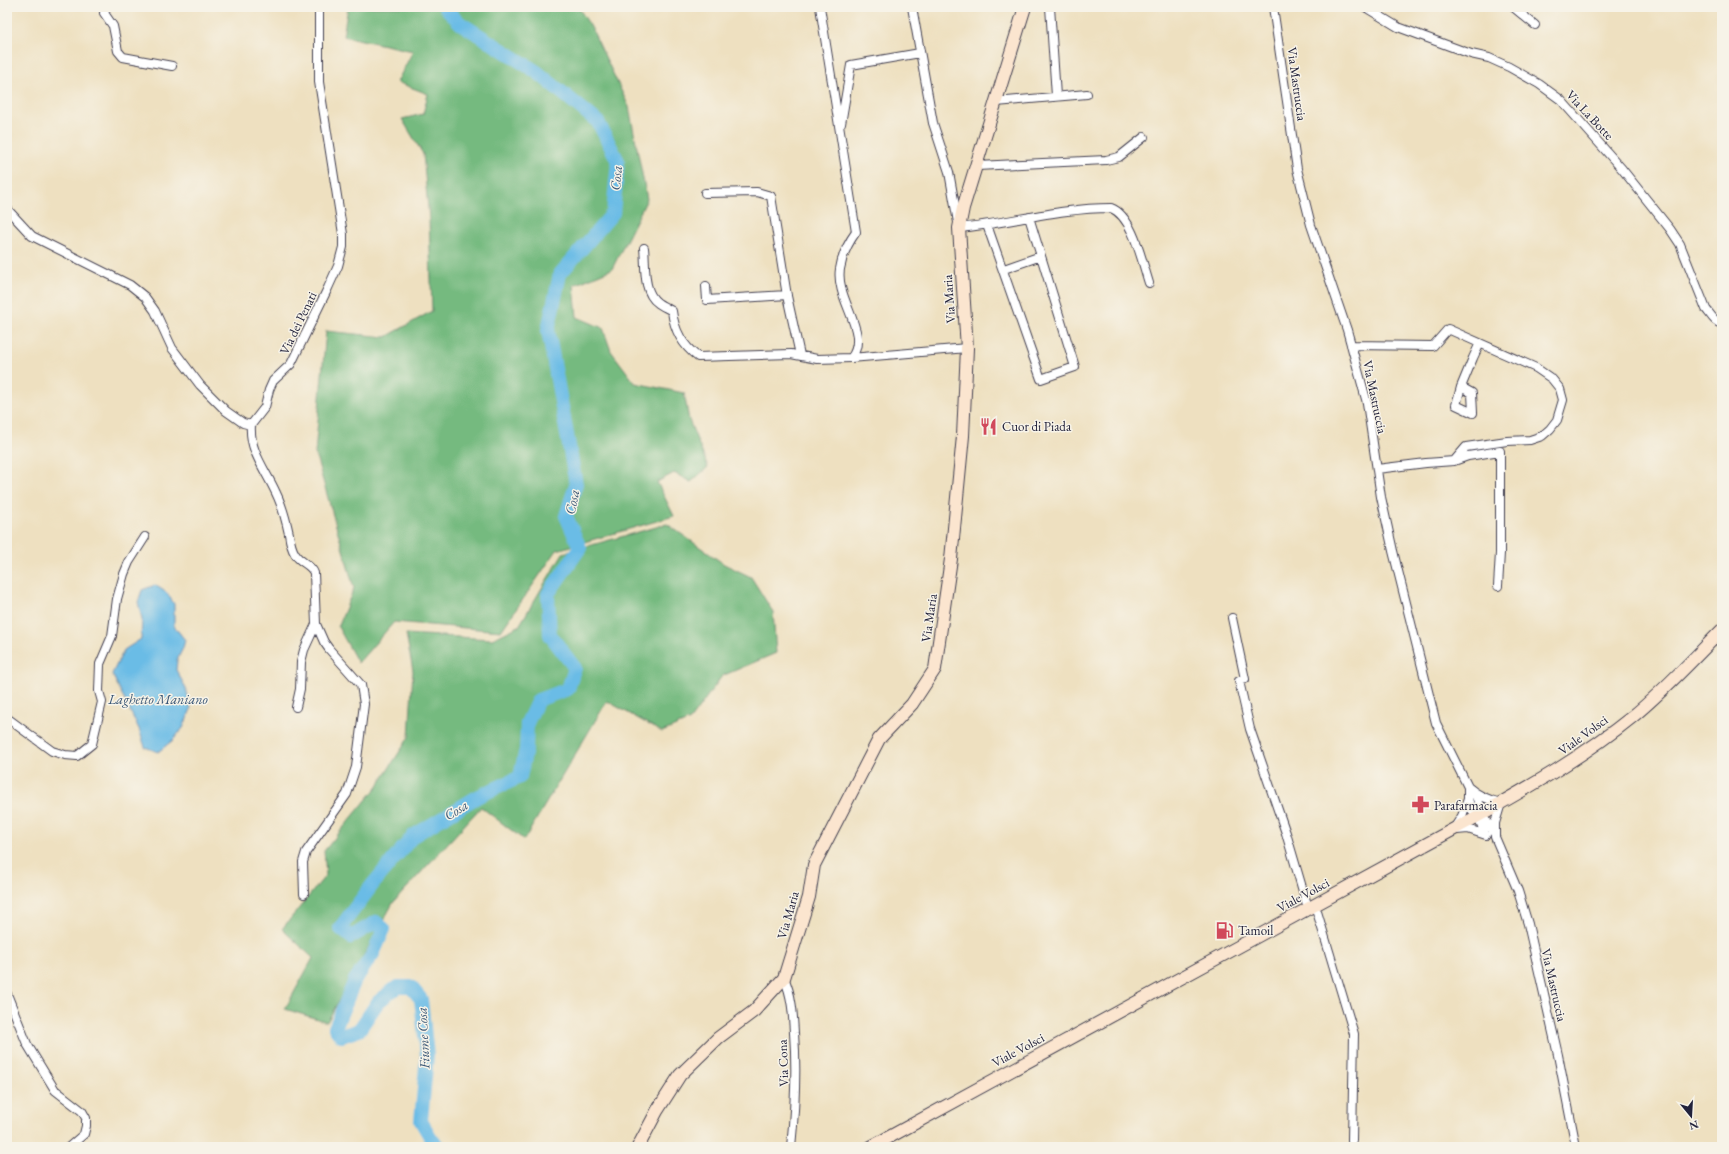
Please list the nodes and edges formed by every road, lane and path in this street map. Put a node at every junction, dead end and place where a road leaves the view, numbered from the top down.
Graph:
1 (107, 7) edge
2 (319, 7) edge
3 (820, 7) edge
4 (912, 7) edge
5 (1025, 7) edge
6 (1050, 7) edge
7 (1273, 7) edge
8 (1365, 7) edge
9 (1513, 7) edge
10 (1535, 25) dead end
11 (920, 53) junction
12 (172, 66) dead end
13 (1087, 94) dead end
14 (1056, 96) junction
15 (996, 102) junction
16 (840, 131) junction
17 (1144, 137) dead end
18 (977, 166) junction
19 (705, 193) dead end
20 (7, 209) edge
21 (1028, 217) junction
22 (987, 225) junction
23 (959, 228) junction
24 (644, 248) dead end
25 (1041, 256) junction
26 (1004, 269) junction
27 (1149, 283) dead end
28 (706, 286) dead end
29 (787, 295) junction
30 (1722, 324) edge
31 (1480, 343) junction
32 (1351, 345) junction
33 (966, 348) junction
34 (800, 355) junction
35 (850, 358) junction
36 (1461, 387) dead end
37 (251, 425) junction
38 (1454, 461) junction
39 (1377, 469) junction
40 (145, 537) dead end
41 (1498, 586) dead end
42 (1232, 618) dead end
43 (316, 624) junction
44 (1722, 630) edge
45 (296, 707) dead end
46 (7, 718) edge
47 (1471, 789) junction
48 (1468, 799) junction
49 (1501, 803) junction
50 (1479, 816) junction
51 (1452, 830) junction
52 (1495, 833) junction
53 (1485, 834) junction
54 (1498, 845) junction
55 (304, 894) dead end
56 (1311, 906) junction
57 (784, 978) junction
58 (7, 994) edge
59 (1352, 1140) dead end
60 (68, 1147) edge
61 (638, 1147) edge
62 (791, 1147) edge
63 (871, 1147) edge
64 (1576, 1147) edge

1 - 12 street
2 - 37 street, Via dei Penati
3 - 16 street
4 - 11 street
5 - 15 street, Via Maria
6 - 14 street
7 - 32 street, Via Mastruccia
8 - 30 street, Via La Botte
9 - 10 street
11 - 16 street
11 - 23 street
13 - 14 street
14 - 15 street
15 - 18 street, Via Maria
16 - 35 street
17 - 18 street
18 - 23 street, Via Maria
19 - 29 street
20 - 37 street
21 - 22 street
21 - 25 street
21 - 27 street
22 - 23 street
22 - 26 street
23 - 33 street, Via Maria
24 - 34 street
25 - 26 street
25 - 26 street
28 - 29 street
29 - 34 street
31 - 32 street
31 - 36 street
31 - 38 street
32 - 39 street, Via Mastruccia
33 - 35 street
33 - 57 street, Via Maria
34 - 35 street
37 - 43 street
38 - 39 street
38 - 41 street
39 - 47 street, Via Mastruccia
40 - 46 street
42 - 56 street
43 - 45 street
43 - 55 street
44 - 49 street, Viale Volsci
47 - 48 street
47 - 49 street
47 - 50 street, Via Mastruccia
48 - 50 street
48 - 51 street
49 - 50 street, Viale Volsci
49 - 52 street
50 - 51 street, Viale Volsci
50 - 52 street
50 - 53 street
51 - 53 street
51 - 56 street, Viale Volsci
52 - 54 street, Via Mastruccia
53 - 54 street
54 - 64 street, Via Mastruccia
56 - 59 street
56 - 63 street, Viale Volsci
57 - 61 street, Via Maria
57 - 62 street, Via Cona
58 - 60 street

